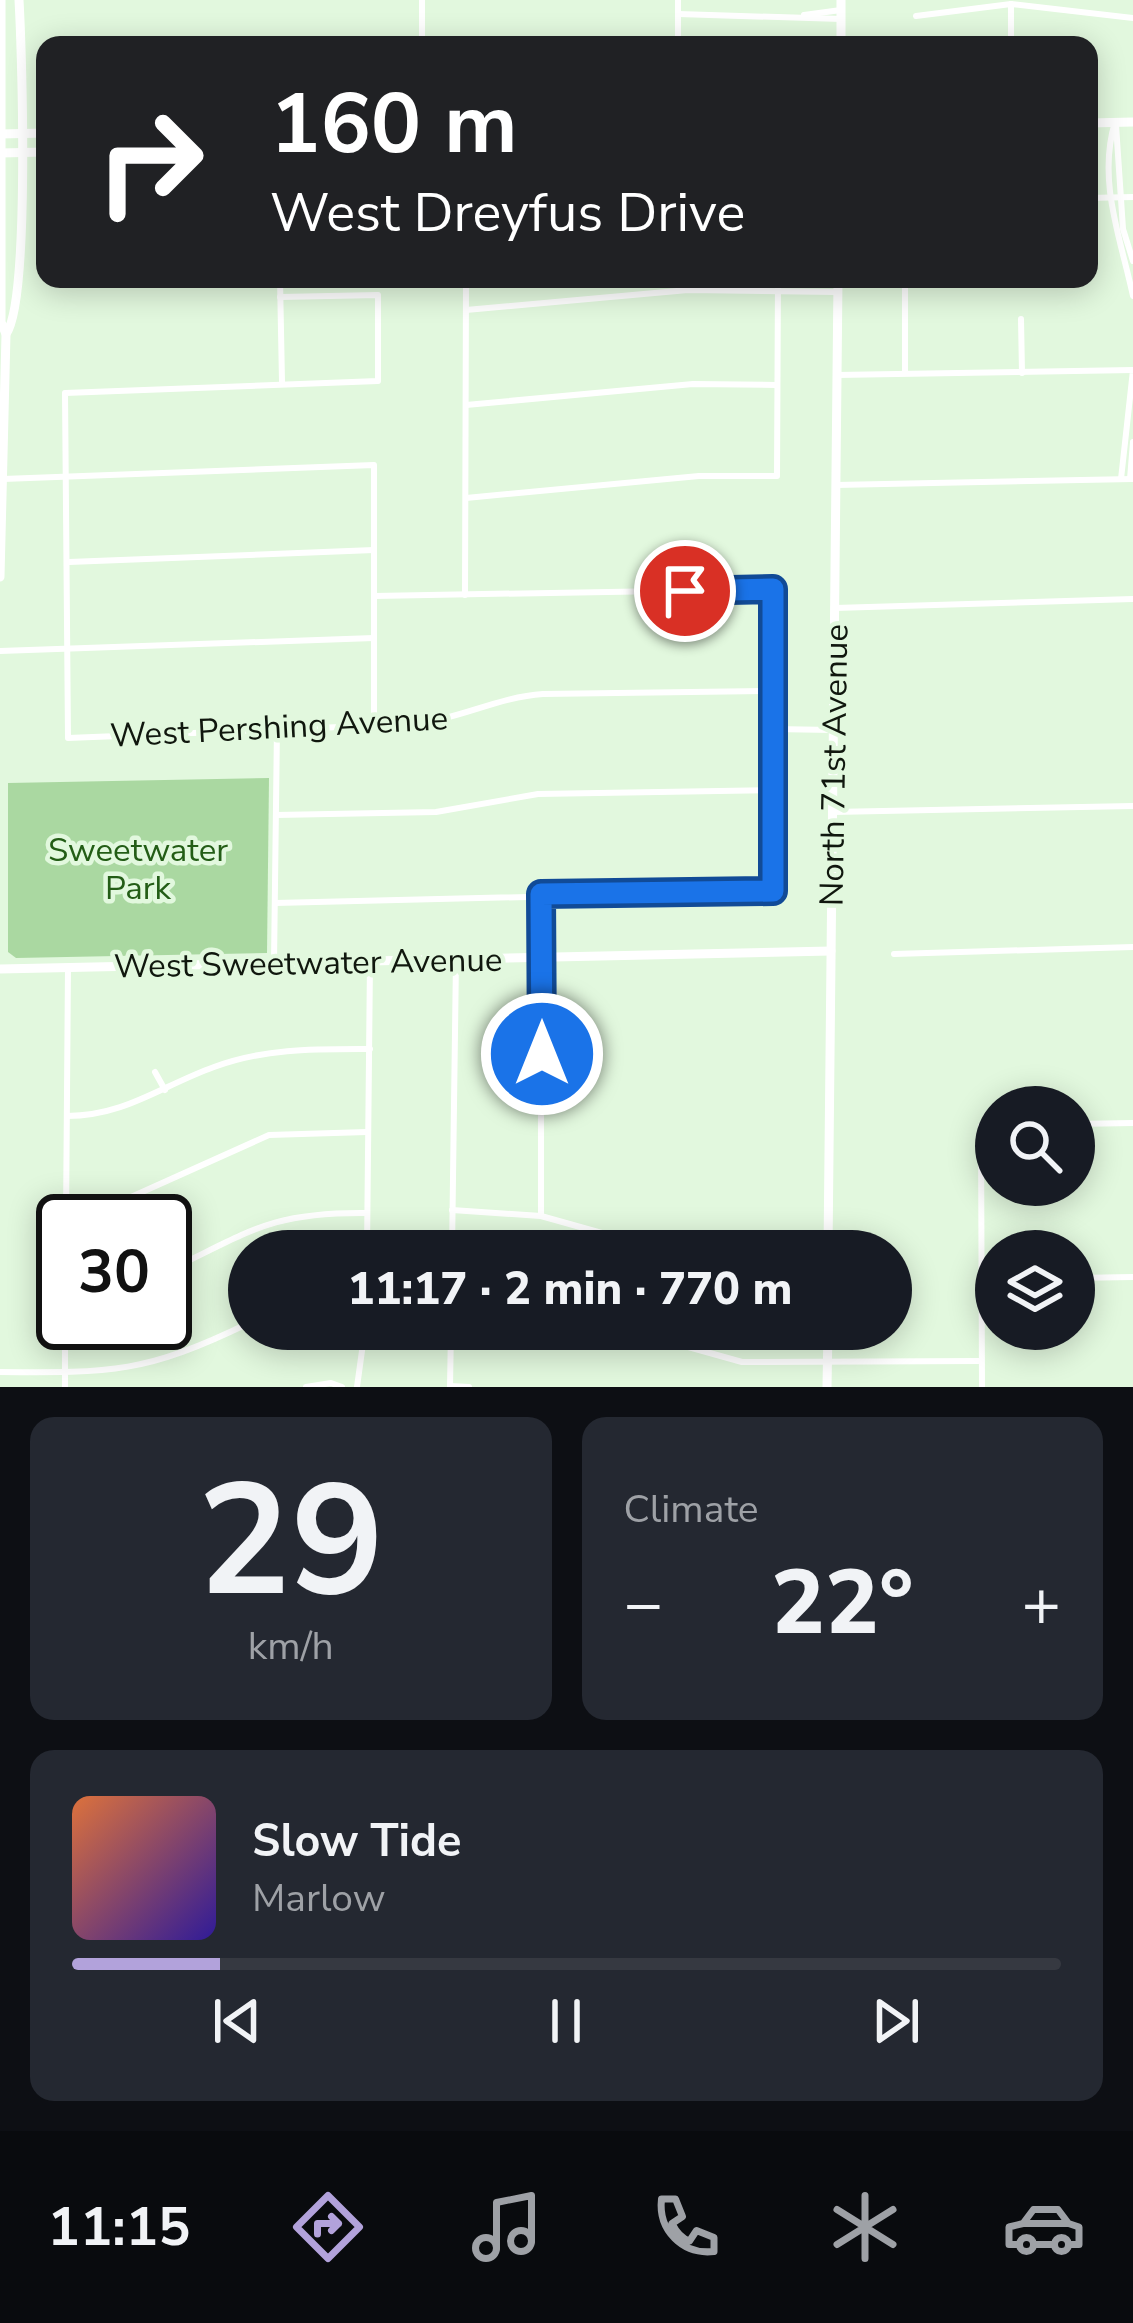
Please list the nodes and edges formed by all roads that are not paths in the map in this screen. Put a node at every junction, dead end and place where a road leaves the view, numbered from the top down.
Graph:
1 (1, 0) edge
2 (19, 0) edge
3 (422, 0) edge
4 (678, 0) edge
5 (1012, 4) junction
6 (841, 10) edge
7 (678, 14) junction
8 (916, 16) dead end
9 (1133, 18) edge
10 (422, 36) edge
11 (678, 36) edge
12 (1011, 36) edge
13 (1098, 122) edge
14 (1115, 122) junction
15 (1133, 122) edge
16 (0, 134) edge
17 (20, 134) junction
18 (36, 134) edge
19 (20, 152) junction
20 (36, 152) edge
21 (1, 153) edge
22 (1133, 197) edge
23 (1098, 198) edge
24 (1117, 198) junction
25 (1133, 261) edge
26 (280, 288) edge
27 (466, 288) edge
28 (838, 288) edge
29 (905, 288) edge
30 (778, 291) junction
31 (838, 292) junction
32 (1133, 292) edge
33 (280, 297) junction
34 (466, 310) junction
35 (1021, 319) dead end
36 (6, 334) junction
37 (1133, 370) edge
38 (1022, 373) junction
39 (905, 374) junction
40 (837, 375) junction
41 (282, 382) junction
42 (777, 385) junction
43 (466, 405) junction
44 (1133, 442) edge
45 (764, 476) junction
46 (66, 477) junction
47 (0, 479) edge
48 (1128, 479) edge
49 (836, 485) junction
50 (764, 490) dead end
51 (466, 498) junction
52 (374, 550) junction
53 (69, 562) junction
54 (0, 577) edge
55 (465, 595) junction
56 (374, 596) junction
57 (1133, 599) edge
58 (835, 608) junction
59 (374, 638) junction
60 (69, 650) junction
61 (0, 651) edge
62 (773, 691) junction
63 (374, 725) junction
64 (278, 727) junction
65 (773, 729) junction
66 (833, 730) junction
67 (773, 790) junction
68 (1133, 806) edge
69 (832, 812) junction
70 (276, 815) junction
71 (541, 894) junction
72 (275, 903) junction
73 (1133, 947) edge
74 (831, 951) junction
75 (894, 953) dead end
76 (543, 957) junction
77 (456, 959) junction
78 (370, 961) junction
79 (274, 963) junction
80 (68, 967) junction
81 (0, 969) edge
82 (370, 1049) junction
83 (155, 1072) dead end
84 (165, 1090) junction
85 (67, 1116) junction
86 (1133, 1123) edge
87 (1095, 1124) edge
88 (367, 1132) junction
89 (66, 1194) edge
90 (138, 1194) edge
91 (452, 1210) junction
92 (367, 1214) junction
93 (541, 1216) junction
94 (367, 1230) edge
95 (452, 1230) edge
96 (591, 1230) edge
97 (828, 1230) edge
98 (192, 1259) edge
99 (1133, 1277) edge
100 (1095, 1278) edge
101 (228, 1332) edge
102 (64, 1350) edge
103 (362, 1350) edge
104 (451, 1350) edge
105 (691, 1350) edge
106 (827, 1350) edge
107 (980, 1350) edge
108 (980, 1361) junction
109 (827, 1364) junction
110 (0, 1372) edge
111 (64, 1372) junction
112 (450, 1386) edge
113 (64, 1387) edge
114 (306, 1387) edge
115 (342, 1387) edge
116 (358, 1387) edge
117 (469, 1387) edge
118 (827, 1387) edge
119 (982, 1387) edge

1 - 16 street
2 - 17 street
3 - 10 street
4 - 7 street
5 - 8 street
5 - 9 street
5 - 12 street
6 - 7 street
7 - 11 street
13 - 14 street
14 - 15 street
14 - 24 street
16 - 17 street
16 - 21 street
17 - 18 street
17 - 19 street
19 - 20 street
19 - 21 street
19 - 36 street
21 - 36 street
22 - 24 street
23 - 24 street
24 - 25 street
24 - 32 street
26 - 33 street
27 - 34 street
28 - 31 street, North 71st Avenue
29 - 39 street
30 - 31 street
30 - 34 street
30 - 42 street
31 - 40 street, North 71st Avenue
33 - 41 street
33 - 41 street
34 - 43 street
35 - 38 street
36 - 47 street
37 - 38 street
37 - 48 street
38 - 39 street
39 - 40 street
40 - 49 street, North 71st Avenue
41 - 46 street
42 - 43 street
42 - 45 street
43 - 51 street
44 - 48 street
45 - 50 street
45 - 51 street
46 - 47 street
46 - 52 street
46 - 53 street
47 - 54 street
48 - 49 street
49 - 58 street, North 71st Avenue
51 - 55 street
52 - 53 street
52 - 56 street
53 - 60 street
55 - 56 street
55 - 62 street
56 - 59 street
57 - 58 street
58 - 66 street, North 71st Avenue
59 - 60 street
59 - 63 street
60 - 61 street
60 - 64 street, West Pershing Avenue
62 - 63 street, West Pershing Avenue
62 - 65 street
63 - 64 street, West Pershing Avenue
64 - 70 street
65 - 66 street
65 - 67 street
66 - 69 street, North 71st Avenue
67 - 70 street
67 - 71 street
68 - 69 street
69 - 74 street, North 71st Avenue
70 - 72 street
71 - 72 street
71 - 76 street
72 - 79 street
73 - 75 street
74 - 76 street, West Sweetwater Avenue
74 - 97 street, North 71st Avenue
76 - 77 street, West Sweetwater Avenue
76 - 93 street
77 - 78 street, West Sweetwater Avenue
77 - 91 street
78 - 79 street, West Sweetwater Avenue
78 - 82 street
79 - 80 street, West Sweetwater Avenue
80 - 81 street, West Sweetwater Avenue
80 - 85 street
82 - 84 street
82 - 88 street
83 - 84 street
84 - 85 street
85 - 89 street
86 - 87 street
88 - 90 street
88 - 92 street
91 - 93 street
91 - 95 street
92 - 94 street
92 - 98 street
93 - 96 street
99 - 100 street
101 - 111 street
102 - 111 street
103 - 116 street
104 - 112 street
105 - 109 street
106 - 109 street
107 - 108 street
108 - 109 street
108 - 119 street
109 - 118 street
110 - 111 street
111 - 113 street
112 - 117 street
114 - 115 street

